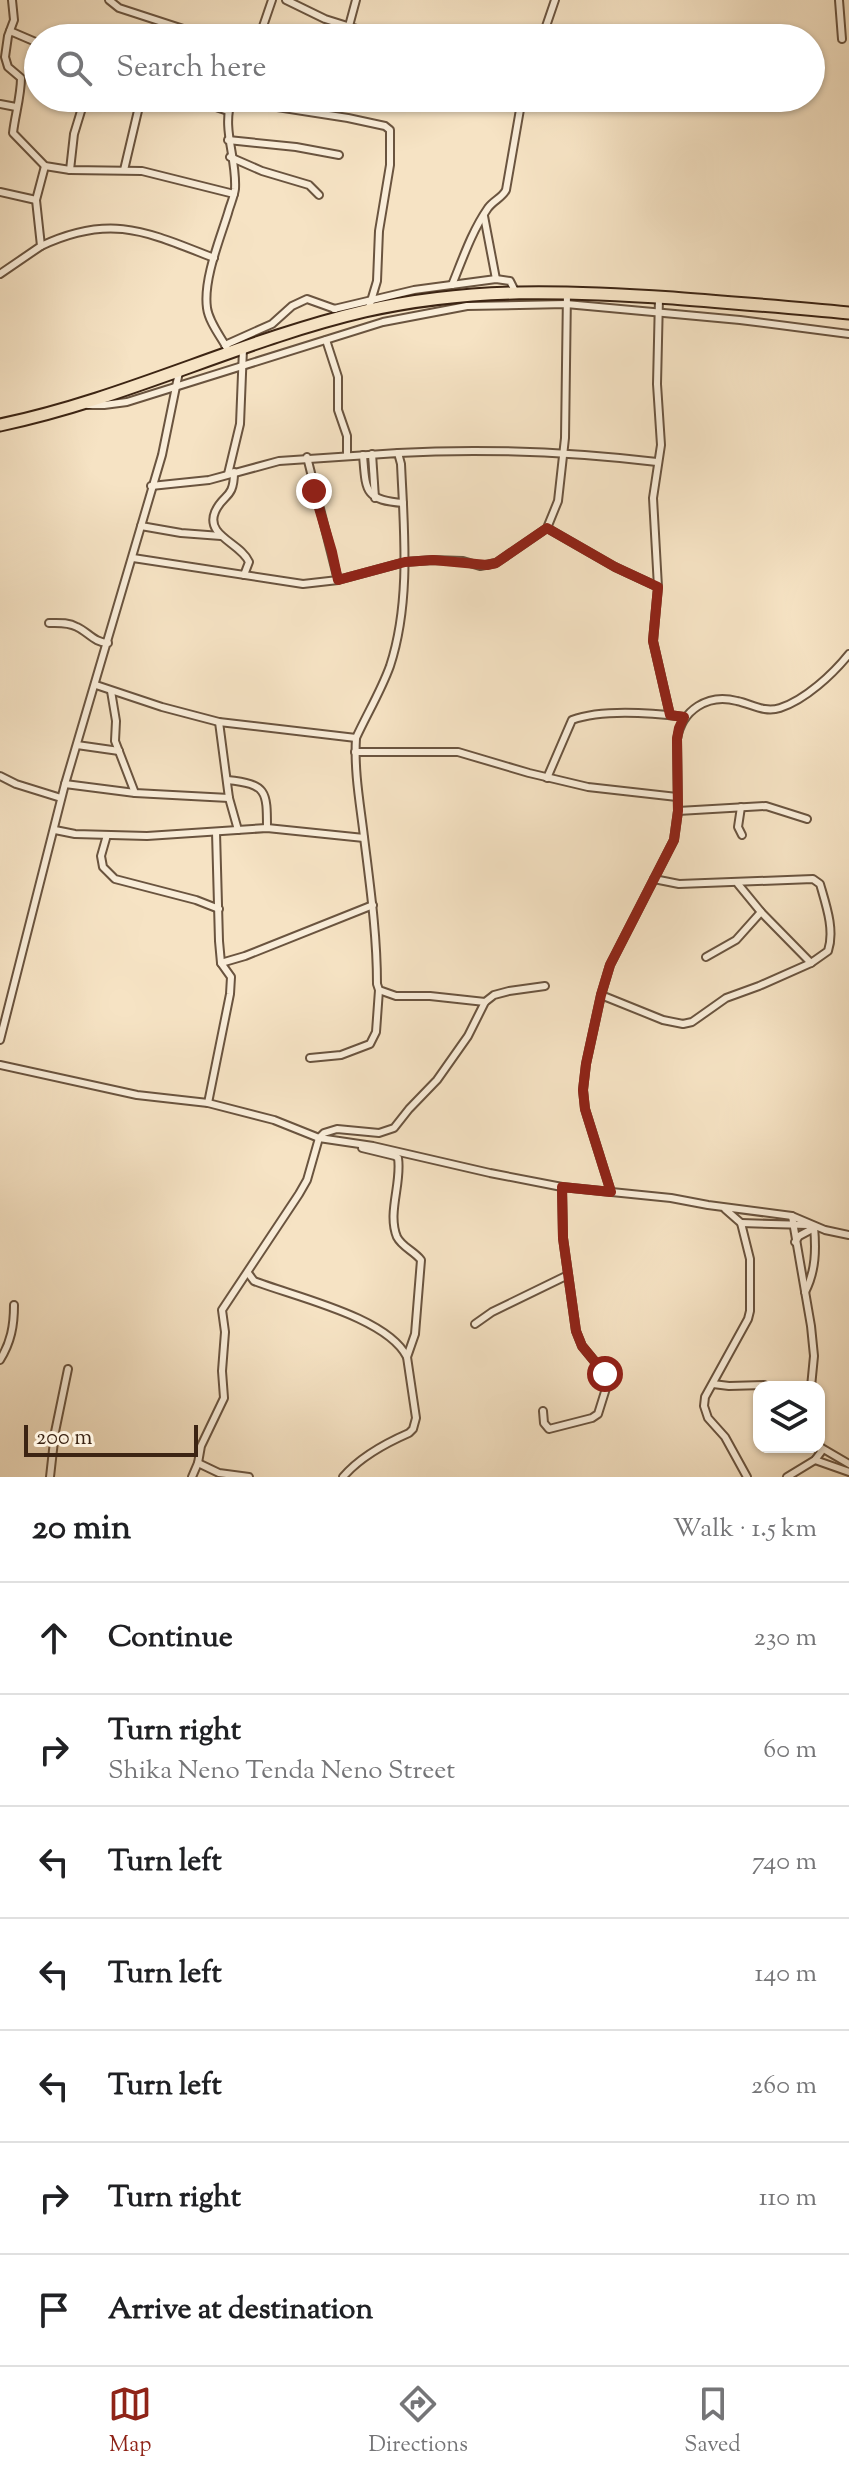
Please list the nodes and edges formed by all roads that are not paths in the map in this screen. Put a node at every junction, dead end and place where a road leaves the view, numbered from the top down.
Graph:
1 (12, 0) edge
2 (109, 0) edge
3 (130, 0) edge
4 (272, 0) edge
5 (286, 0) edge
6 (356, 0) edge
7 (555, 0) edge
8 (839, 0) edge
9 (128, 10) junction
10 (170, 24) edge
11 (264, 24) edge
12 (342, 24) edge
13 (350, 24) edge
14 (547, 24) edge
15 (0, 33) edge
16 (9, 34) junction
17 (24, 39) edge
18 (842, 39) dead end
19 (0, 104) edge
20 (16, 107) junction
21 (81, 112) edge
22 (138, 112) edge
23 (228, 112) edge
24 (311, 112) edge
25 (520, 112) edge
26 (228, 140) junction
27 (339, 155) dead end
28 (230, 157) junction
29 (45, 166) junction
30 (70, 170) junction
31 (124, 170) junction
32 (0, 192) edge
33 (234, 194) junction
34 (319, 195) dead end
35 (36, 200) junction
36 (483, 216) junction
37 (41, 246) junction
38 (214, 258) junction
39 (0, 259) edge
40 (2, 272) edge
41 (496, 279) junction
42 (452, 285) junction
43 (515, 291) junction
44 (659, 297) junction
45 (566, 298) junction
46 (370, 305) junction
47 (334, 309) junction
48 (849, 313) edge
49 (658, 314) junction
50 (349, 315) junction
51 (849, 334) edge
52 (326, 340) junction
53 (228, 349) junction
54 (243, 349) junction
55 (243, 364) junction
56 (179, 371) junction
57 (177, 388) junction
58 (81, 404) junction
59 (0, 425) edge
60 (398, 453) junction
61 (564, 453) junction
62 (372, 454) junction
63 (347, 455) junction
64 (363, 455) junction
65 (307, 457) junction
66 (657, 462) junction
67 (231, 473) junction
68 (151, 486) junction
69 (375, 498) junction
70 (403, 503) junction
71 (141, 526) junction
72 (547, 528) junction
73 (221, 536) junction
74 (133, 558) junction
75 (405, 562) junction
76 (244, 575) junction
77 (338, 580) junction
78 (658, 587) junction
79 (49, 623) dead end
80 (108, 643) junction
81 (849, 654) edge
82 (96, 685) junction
83 (111, 691) junction
84 (670, 715) junction
85 (684, 717) junction
86 (219, 722) junction
87 (356, 738) junction
88 (77, 745) junction
89 (119, 751) junction
90 (355, 752) junction
91 (0, 776) edge
92 (547, 778) junction
93 (227, 780) junction
94 (65, 784) junction
95 (135, 793) junction
96 (677, 797) junction
97 (61, 798) junction
98 (229, 798) junction
99 (741, 807) junction
100 (678, 811) junction
101 (807, 819) dead end
102 (267, 828) junction
103 (55, 830) junction
104 (238, 830) junction
105 (216, 832) junction
106 (107, 835) junction
107 (742, 835) dead end
108 (364, 838) junction
109 (654, 879) junction
110 (738, 884) junction
111 (373, 905) junction
112 (219, 909) junction
113 (761, 912) junction
114 (706, 957) dead end
115 (221, 963) junction
116 (811, 963) junction
117 (545, 986) dead end
118 (379, 990) junction
119 (601, 995) junction
120 (485, 1002) junction
121 (0, 1040) edge
122 (310, 1058) dead end
123 (0, 1065) edge
124 (208, 1103) junction
125 (319, 1139) junction
126 (562, 1187) junction
127 (611, 1192) junction
128 (724, 1208) junction
129 (792, 1220) junction
130 (741, 1223) junction
131 (816, 1227) junction
132 (849, 1235) edge
133 (795, 1242) junction
134 (248, 1273) junction
135 (568, 1275) junction
136 (805, 1292) junction
137 (14, 1305) dead end
138 (475, 1324) dead end
139 (407, 1357) junction
140 (0, 1360) edge
141 (68, 1369) dead end
142 (812, 1381) edge
143 (713, 1384) junction
144 (753, 1385) edge
145 (543, 1411) dead end
146 (825, 1448) edge
147 (820, 1453) edge
148 (815, 1460) junction
149 (198, 1463) junction
150 (849, 1464) edge
151 (849, 1472) edge
152 (50, 1477) edge
153 (192, 1477) edge
154 (249, 1477) edge
155 (343, 1477) edge
156 (747, 1477) edge
157 (787, 1477) edge

1 - 16 street
2 - 9 street
3 - 9 street
4 - 11 street
5 - 12 street
6 - 13 street
7 - 14 street
8 - 18 street
9 - 10 street
15 - 16 street
16 - 17 street
16 - 20 street
19 - 20 street
20 - 29 street
21 - 30 street
22 - 31 street
23 - 26 street
24 - 46 street
25 - 36 street
26 - 27 street
26 - 28 street
28 - 33 street
28 - 34 street
29 - 30 street
29 - 35 street
30 - 31 street
31 - 33 street
32 - 35 street
33 - 38 street
35 - 37 street
36 - 41 street
36 - 42 street
37 - 38 street
37 - 40 street
38 - 53 street
39 - 40 street
41 - 42 street
41 - 43 street
42 - 46 street
43 - 45 highway
43 - 46 highway
44 - 45 highway
44 - 48 highway
44 - 49 street
45 - 49 street
45 - 52 street
45 - 61 street
46 - 47 street
46 - 50 highway
47 - 50 street
47 - 53 street
49 - 51 street
49 - 66 street
50 - 54 highway
52 - 55 street
52 - 63 street
53 - 54 highway
53 - 56 highway
54 - 55 street
55 - 57 street
55 - 67 street
56 - 57 street
56 - 58 highway
57 - 58 street
57 - 68 street
58 - 59 highway
60 - 61 street
60 - 62 street
60 - 70 street
61 - 66 street
61 - 72 street
62 - 64 street
62 - 69 street
63 - 64 street
63 - 65 street
64 - 69 street
65 - 67 street
65 - 77 street
66 - 78 street
67 - 68 street
67 - 73 street
68 - 71 street
69 - 70 street
70 - 75 street
71 - 73 street
71 - 74 street
72 - 75 street
72 - 78 street
73 - 76 street
74 - 76 street
74 - 80 street
75 - 77 street
75 - 87 street
76 - 77 street
78 - 84 street
79 - 80 street
80 - 82 street
81 - 85 street
82 - 83 street
82 - 88 street
83 - 86 street
83 - 89 street
84 - 85 street
84 - 92 street
85 - 96 street
86 - 87 street
86 - 93 street
87 - 90 street
88 - 89 street
88 - 94 street
89 - 95 street
90 - 92 street
90 - 108 street
91 - 97 street
92 - 96 street
93 - 98 street
93 - 102 street
94 - 95 street
94 - 97 street
95 - 98 street
96 - 100 street
97 - 103 street
98 - 104 street
99 - 100 street
99 - 101 street
99 - 107 street
100 - 109 street
102 - 104 street
102 - 108 street
103 - 106 street
103 - 121 street
104 - 105 street
105 - 106 street
105 - 112 street
106 - 112 street
108 - 111 street
109 - 110 street
109 - 119 street
110 - 113 street
110 - 116 street
111 - 115 street
111 - 118 street
112 - 115 street
113 - 114 street
113 - 116 street
115 - 124 street
116 - 119 street
117 - 120 street
118 - 120 street
118 - 122 street
119 - 127 street
120 - 125 street
123 - 124 street
124 - 125 street
125 - 126 street
125 - 134 street
125 - 139 street
126 - 127 street
126 - 135 street
127 - 128 street
128 - 129 street
128 - 130 street
129 - 130 street
129 - 131 street
129 - 133 street
130 - 143 street
131 - 132 street
131 - 133 street
131 - 136 street
133 - 136 street
134 - 139 street
134 - 149 street
135 - 138 street
135 - 145 street
136 - 142 street
137 - 140 street
139 - 155 street
141 - 152 street
143 - 144 street
143 - 156 street
146 - 150 street
147 - 148 street
148 - 151 street
148 - 157 street
149 - 153 street
149 - 154 street

